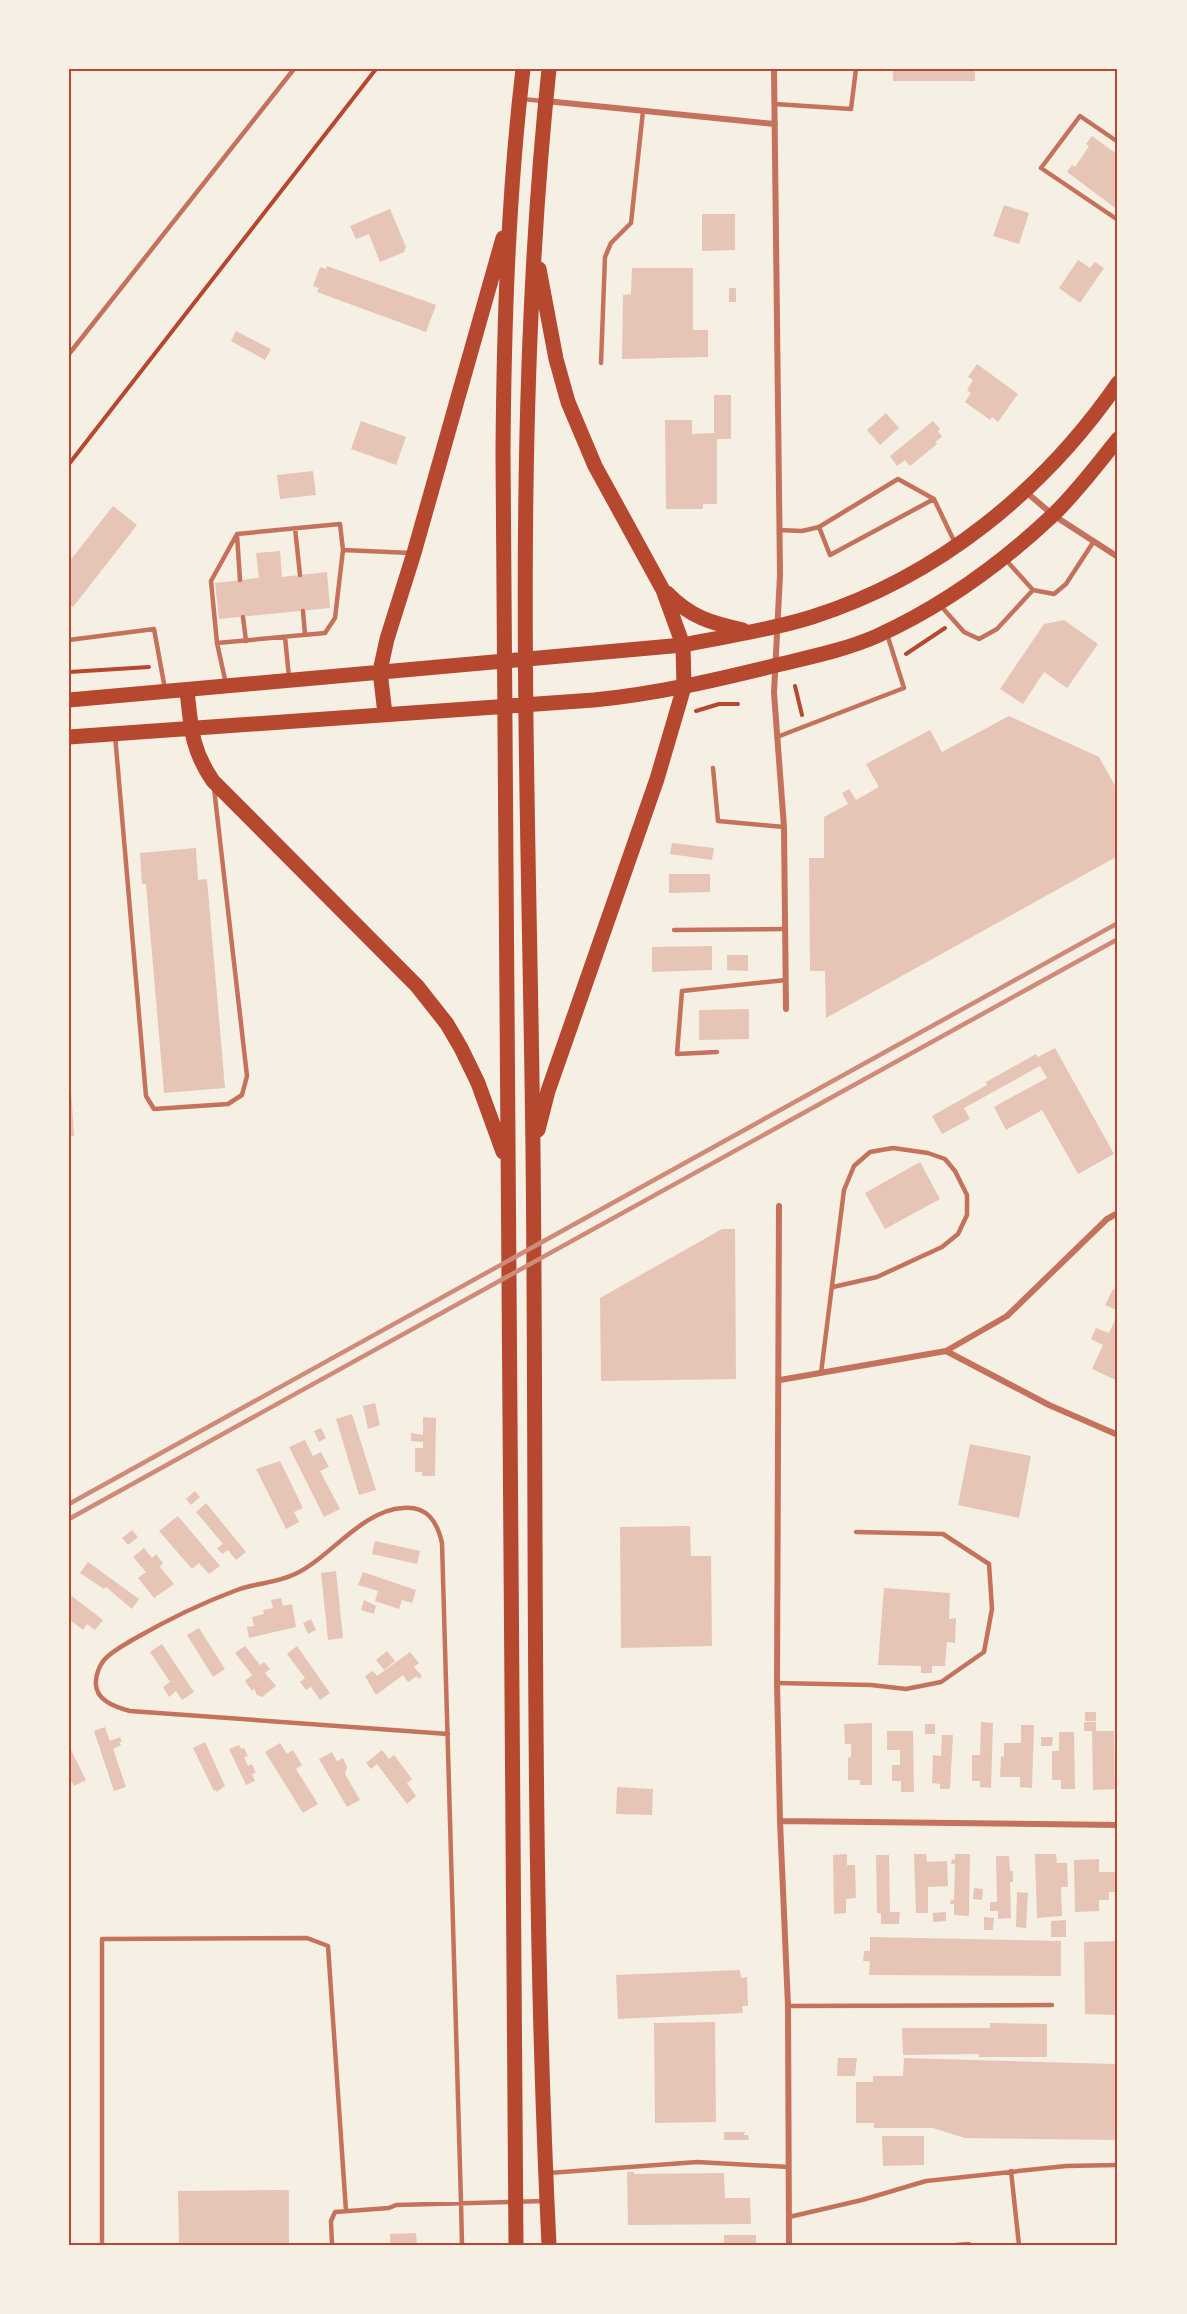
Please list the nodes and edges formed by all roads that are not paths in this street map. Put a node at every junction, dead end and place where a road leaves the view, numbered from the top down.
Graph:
1 (294, 69) edge
2 (523, 69) edge
3 (549, 69) edge
4 (774, 69) edge
5 (856, 69) edge
6 (520, 99) junction
7 (546, 101) junction
8 (775, 104) junction
9 (643, 111) junction
10 (775, 123) junction
11 (1118, 142) edge
12 (511, 212) junction
13 (1118, 220) edge
14 (534, 246) junction
15 (69, 354) edge
16 (601, 363) dead end
17 (1118, 383) edge
18 (1118, 439) edge
19 (1026, 491) junction
20 (934, 499) junction
21 (1053, 514) junction
22 (819, 527) junction
23 (295, 528) junction
24 (779, 530) junction
25 (237, 534) junction
26 (1094, 541) junction
27 (956, 545) junction
28 (343, 550) junction
29 (414, 554) junction
30 (1003, 557) junction
31 (1118, 557) edge
32 (300, 575) dead end
33 (240, 580) dead end
34 (663, 590) junction
35 (1033, 590) junction
36 (938, 603) junction
37 (303, 611) dead end
38 (243, 617) dead end
39 (778, 627) junction
40 (886, 631) junction
41 (752, 632) junction
42 (305, 635) junction
43 (285, 637) junction
44 (69, 640) edge
45 (246, 640) junction
46 (217, 643) junction
47 (684, 645) junction
48 (776, 665) junction
49 (380, 671) junction
50 (289, 680) junction
51 (226, 686) junction
52 (684, 687) junction
53 (187, 690) junction
54 (158, 692) junction
55 (69, 700) edge
56 (385, 714) junction
57 (190, 727) junction
58 (115, 733) junction
59 (69, 737) edge
60 (777, 737) junction
61 (713, 768) dead end
62 (213, 781) junction
63 (784, 827) junction
64 (785, 929) junction
65 (674, 930) dead end
66 (786, 980) junction
67 (786, 1009) dead end
68 (717, 1052) dead end
69 (533, 1150) junction
70 (507, 1163) junction
71 (779, 1206) dead end
72 (1118, 1213) edge
73 (833, 1287) junction
74 (946, 1351) junction
75 (821, 1373) junction
76 (780, 1380) junction
77 (1118, 1435) edge
78 (856, 1532) dead end
79 (777, 1683) junction
80 (448, 1734) junction
81 (780, 1821) junction
82 (1118, 1825) edge
83 (1052, 2005) dead end
84 (788, 2006) junction
85 (1118, 2165) edge
86 (789, 2166) junction
87 (1011, 2171) junction
88 (546, 2173) junction
89 (547, 2200) junction
90 (516, 2201) junction
91 (462, 2202) junction
92 (346, 2211) junction
93 (789, 2217) junction
94 (969, 2244) edge
95 (102, 2245) edge
96 (332, 2245) edge
97 (462, 2245) edge
98 (516, 2245) edge
99 (549, 2245) edge
100 (789, 2245) edge
101 (956, 2245) edge
102 (1019, 2245) edge

1 - 15 lane
2 - 6 main road
3 - 7 main road
4 - 8 street
5 - 8 lane
6 - 7 lane
6 - 12 main road
7 - 9 street
7 - 14 main road
8 - 10 street
9 - 10 street
9 - 16 lane
10 - 24 street
11 - 13 lane
12 - 29 main road
12 - 70 main road
14 - 34 main road
14 - 69 main road
17 - 19 main road
18 - 21 main road
19 - 21 street
19 - 27 main road
20 - 22 lane
20 - 22 lane
20 - 27 lane
21 - 26 street
21 - 30 main road
22 - 24 lane
23 - 25 lane
23 - 28 lane
23 - 32 lane
24 - 39 street
25 - 33 lane
25 - 46 lane
26 - 31 street
26 - 35 lane
27 - 39 main road
28 - 29 lane
28 - 42 lane
29 - 49 main road
30 - 35 lane
30 - 36 main road
34 - 41 main road
34 - 47 main road
35 - 36 lane
36 - 40 main road
37 - 42 lane
38 - 45 lane
39 - 41 main road
39 - 48 street
40 - 48 main road
40 - 60 lane
41 - 47 main road
42 - 43 lane
43 - 45 lane
43 - 50 lane
44 - 54 lane
45 - 46 lane
46 - 51 lane
47 - 49 main road
47 - 52 main road
48 - 52 main road
48 - 60 street
49 - 50 main road
49 - 56 main road
50 - 51 main road
51 - 53 main road
52 - 56 main road
52 - 69 main road
53 - 54 main road
53 - 57 main road
54 - 55 main road
56 - 57 main road
57 - 58 main road
57 - 62 main road
58 - 59 main road
58 - 62 lane
60 - 63 street
61 - 63 lane
62 - 70 main road
63 - 64 street
64 - 65 lane
64 - 66 street
66 - 67 street
66 - 68 lane
69 - 88 main road
70 - 90 main road
71 - 76 street
72 - 74 street
73 - 73 lane
73 - 75 lane
74 - 75 street
74 - 77 street
75 - 76 street
76 - 79 street
78 - 79 lane
79 - 81 street
80 - 80 lane
80 - 91 lane
81 - 82 street
81 - 84 street
83 - 84 lane
84 - 86 street
85 - 87 lane
86 - 88 lane
86 - 93 street
87 - 93 lane
87 - 102 lane
88 - 89 main road
89 - 90 lane
89 - 99 main road
90 - 91 lane
90 - 98 main road
91 - 92 lane
91 - 97 lane
92 - 95 lane
92 - 96 lane
93 - 100 street
94 - 101 lane

